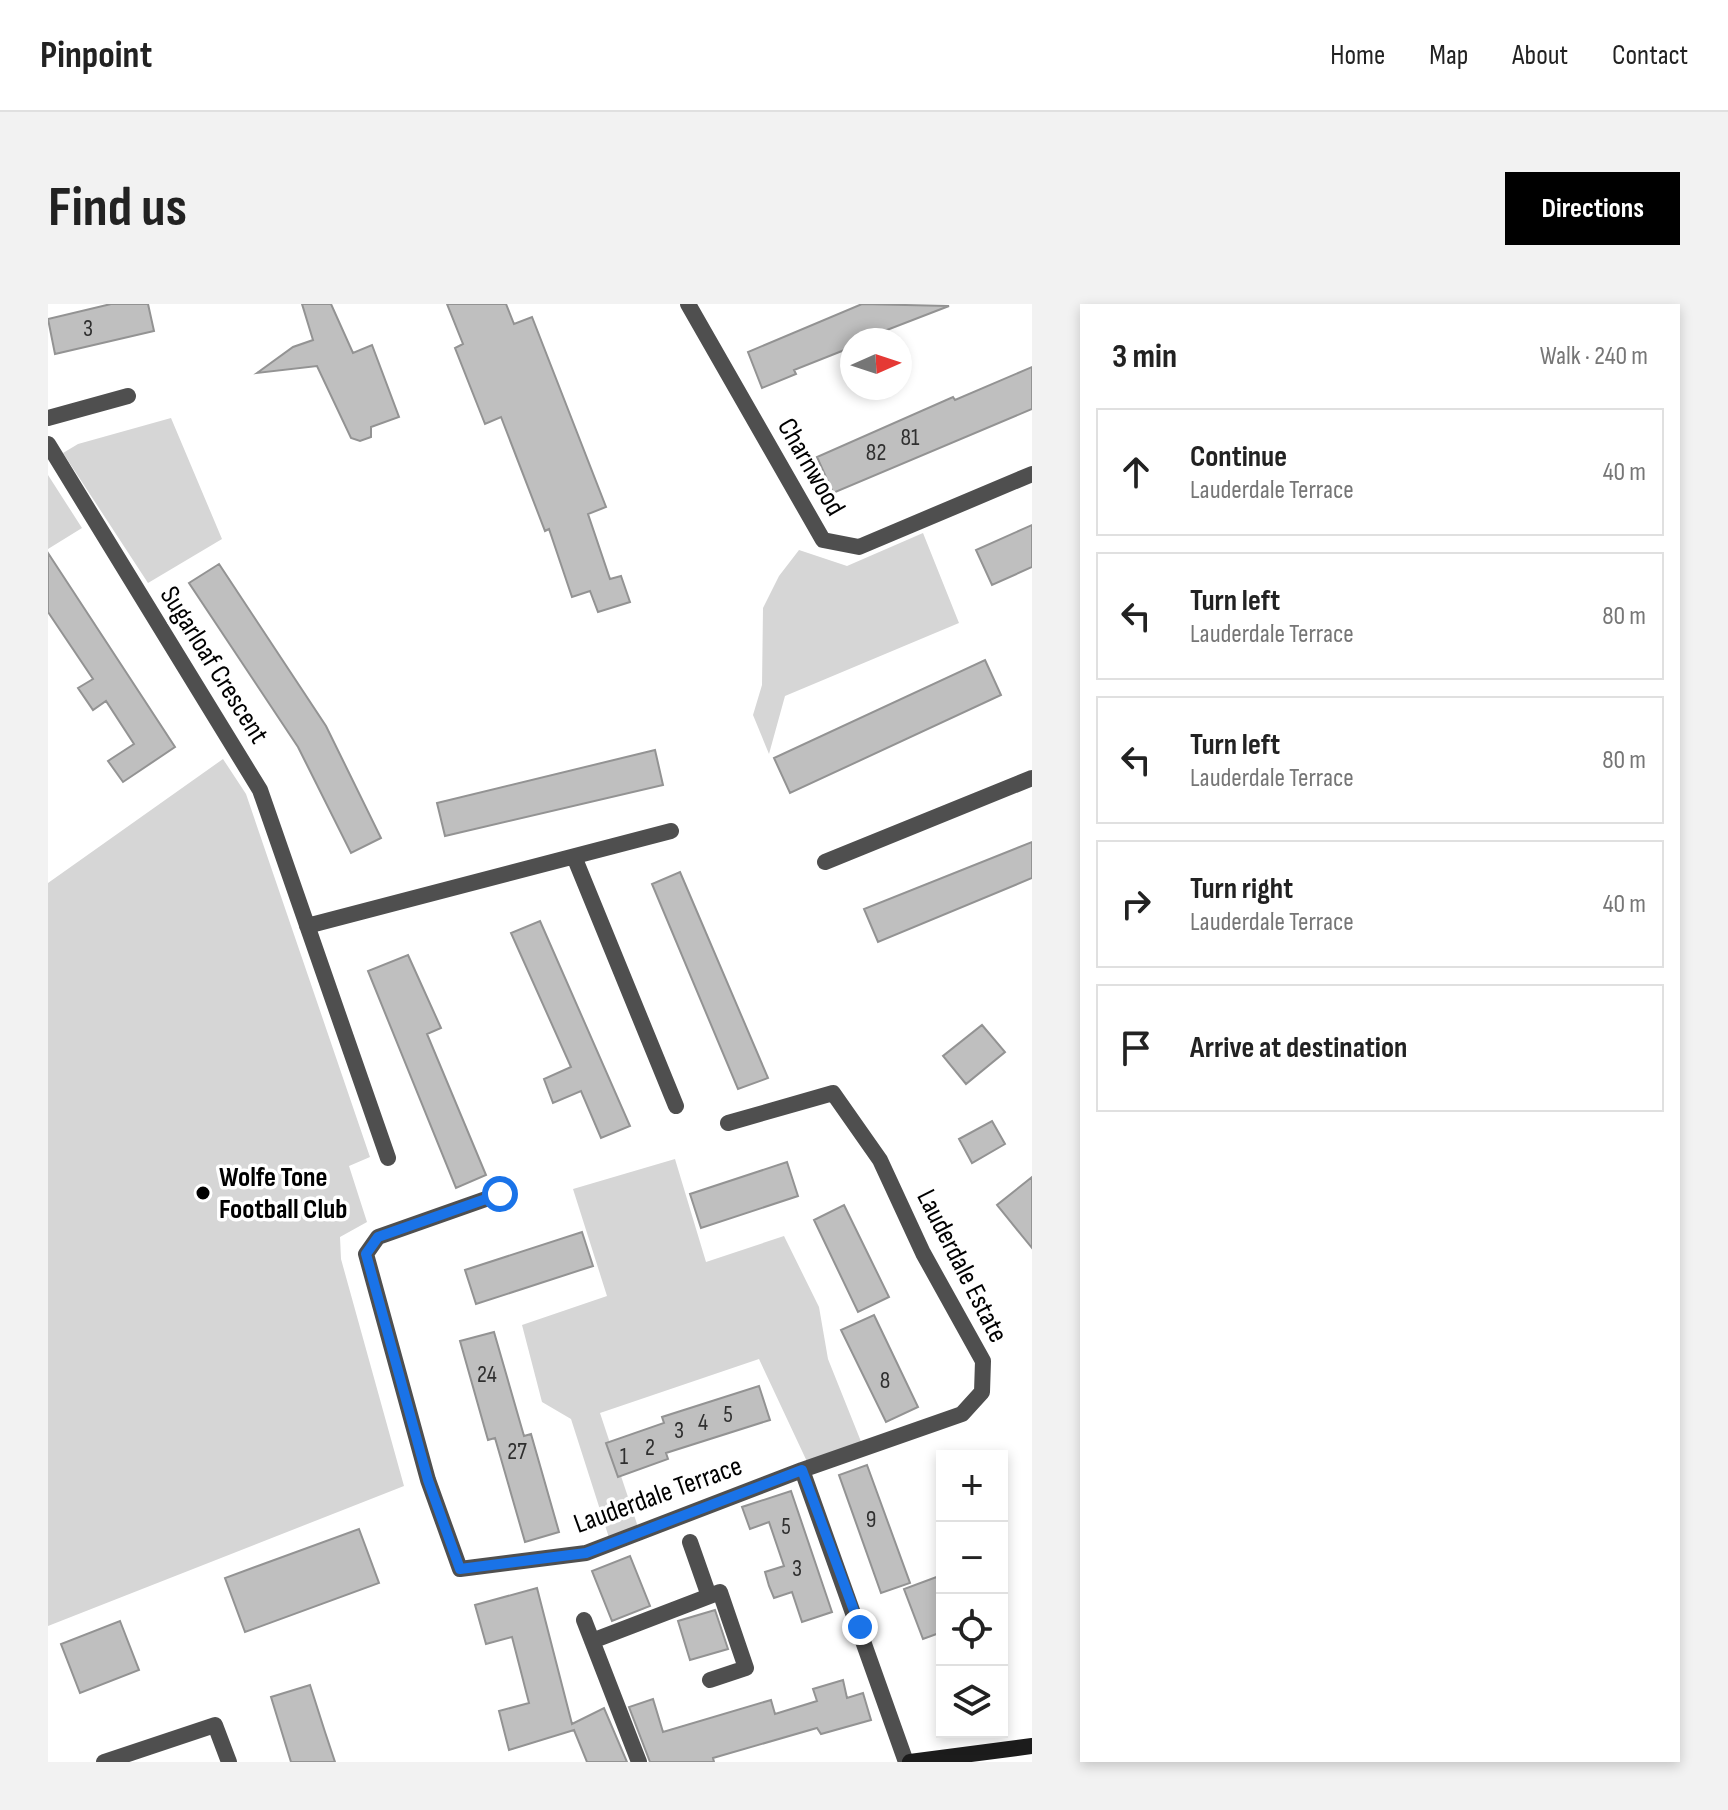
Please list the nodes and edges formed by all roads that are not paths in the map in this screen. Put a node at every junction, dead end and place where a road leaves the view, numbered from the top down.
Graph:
1 (694, 306) edge
2 (128, 396) dead end
3 (48, 418) edge
4 (48, 444) edge
5 (1032, 474) edge
6 (1032, 778) edge
7 (671, 831) dead end
8 (575, 859) junction
9 (825, 862) dead end
10 (307, 926) junction
11 (676, 1106) dead end
12 (728, 1123) dead end
13 (388, 1158) dead end
14 (500, 1194) dead end
15 (802, 1470) junction
16 (690, 1542) dead end
17 (709, 1596) junction
18 (584, 1620) dead end
19 (592, 1641) junction
20 (710, 1680) dead end
21 (1032, 1746) edge
22 (104, 1762) edge
23 (229, 1762) edge
24 (639, 1762) edge
25 (908, 1762) edge

1 - 5 street, Charnwood
2 - 3 street
4 - 10 street, Sugarloaf Crescent
6 - 9 street
7 - 8 street
8 - 10 street
8 - 11 street
10 - 13 street, Sugarloaf Crescent
12 - 15 street, Lauderdale Estate
14 - 15 street, Lauderdale Terrace
15 - 25 street
16 - 17 street
17 - 19 street
17 - 20 street
18 - 19 street
19 - 24 street
21 - 25 main road
22 - 23 street

